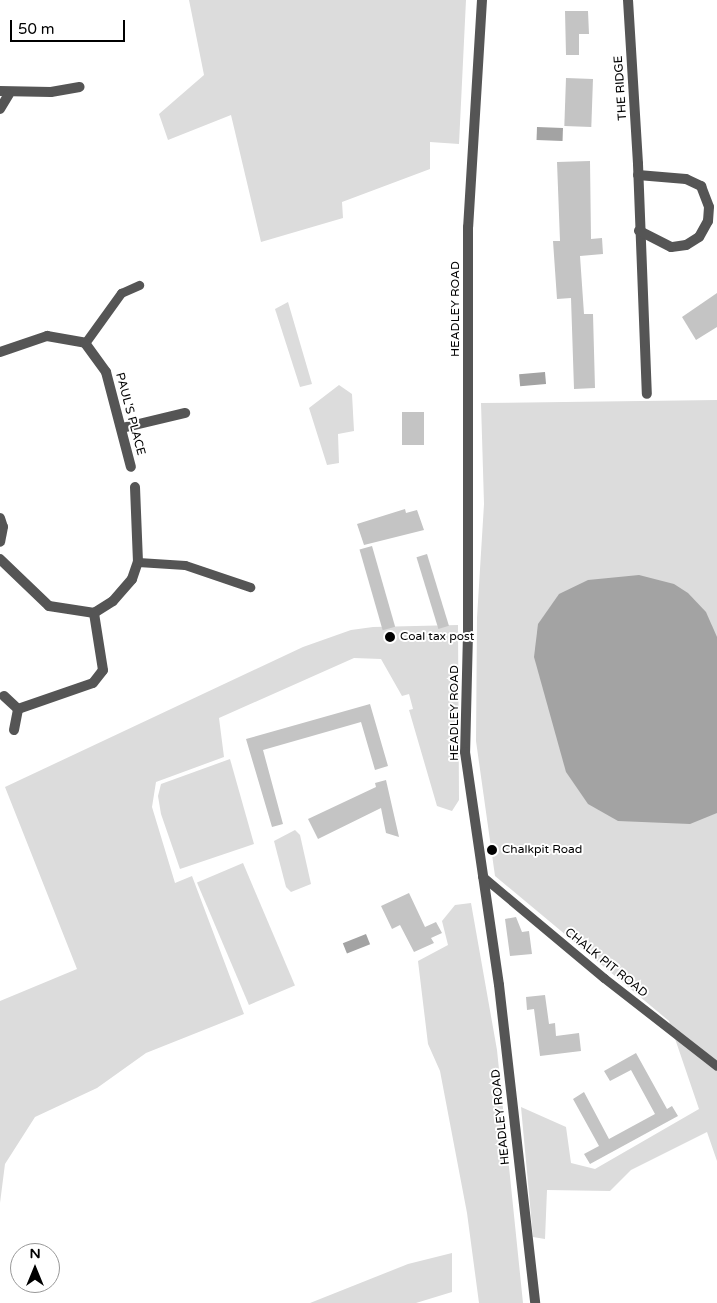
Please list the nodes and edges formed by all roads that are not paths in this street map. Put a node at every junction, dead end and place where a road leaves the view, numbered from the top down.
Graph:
1 (482, 0) edge
2 (628, 0) edge
3 (80, 87) dead end
4 (4, 92) edge
5 (0, 109) edge
6 (638, 175) junction
7 (639, 231) junction
8 (139, 285) dead end
9 (85, 343) junction
10 (0, 352) edge
11 (647, 394) dead end
12 (185, 413) dead end
13 (122, 428) junction
14 (131, 467) dead end
15 (135, 487) dead end
16 (0, 518) edge
17 (0, 542) edge
18 (0, 559) edge
19 (138, 562) junction
20 (250, 587) dead end
21 (94, 614) junction
22 (4, 696) dead end
23 (18, 709) junction
24 (14, 730) dead end
25 (482, 876) junction
26 (717, 1066) edge
27 (535, 1303) edge

1 - 25 street, HEADLEY ROAD
2 - 6 street, THE RIDGE
3 - 4 street
4 - 5 street
6 - 7 street, THE RIDGE
6 - 7 street
7 - 11 street, THE RIDGE
8 - 9 lane
9 - 10 street
9 - 13 street, PAUL'S PLACE
12 - 13 street
13 - 14 street, PAUL'S PLACE
15 - 19 street
16 - 17 street
18 - 21 street
19 - 20 lane
19 - 21 street
21 - 23 street
22 - 23 street
23 - 24 street
25 - 26 lane, CHALK PIT ROAD
25 - 27 street, HEADLEY ROAD

